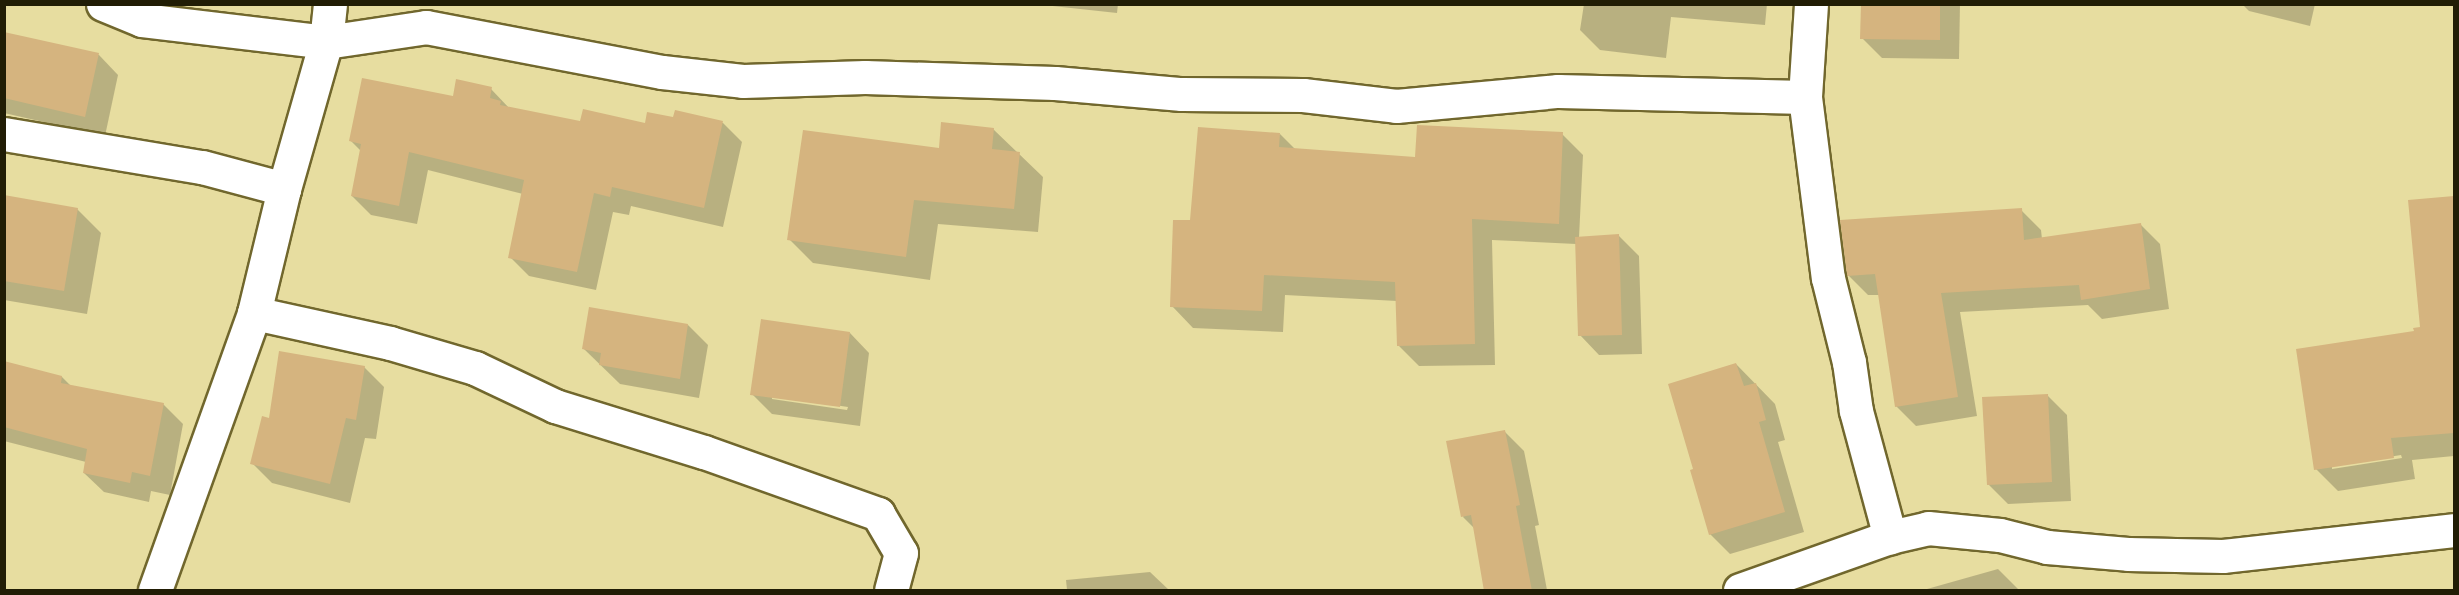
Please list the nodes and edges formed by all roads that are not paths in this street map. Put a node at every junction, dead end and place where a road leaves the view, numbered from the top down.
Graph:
1 (103, 4) edge
2 (330, 4) edge
3 (1811, 4) edge
4 (326, 42) junction
5 (1805, 97) junction
6 (4, 134) edge
7 (284, 189) junction
8 (254, 314) junction
9 (2454, 530) edge
10 (1890, 537) junction
11 (154, 591) edge
12 (891, 591) edge
13 (1740, 591) edge

1 - 4 street
2 - 4 street
3 - 5 street
4 - 5 street
4 - 7 street
5 - 10 street
6 - 7 street
7 - 8 street
8 - 11 street
8 - 12 street
9 - 10 street
10 - 13 street

